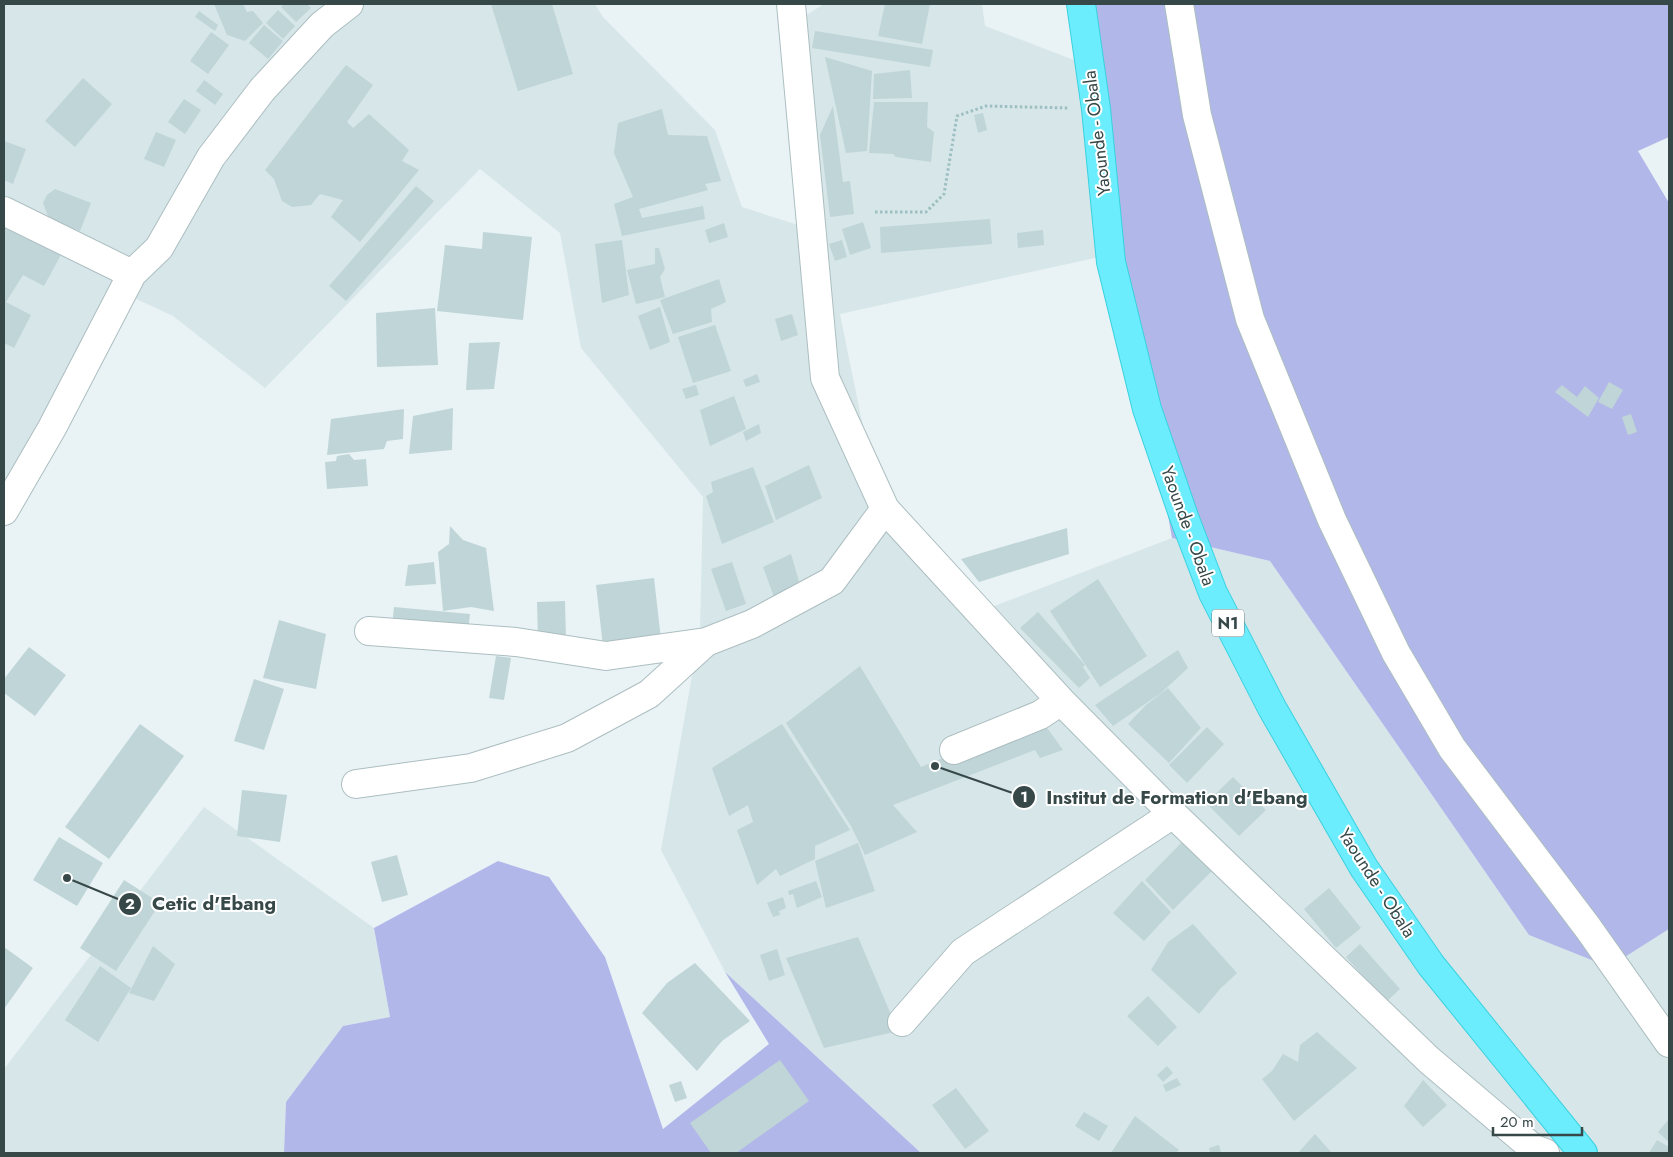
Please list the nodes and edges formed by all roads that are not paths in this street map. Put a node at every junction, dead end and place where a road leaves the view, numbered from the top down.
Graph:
1 (349, 4) edge
2 (791, 4) edge
3 (1080, 4) edge
4 (1180, 4) edge
5 (4, 211) edge
6 (132, 274) junction
7 (885, 509) junction
8 (4, 511) edge
9 (369, 631) dead end
10 (706, 642) junction
11 (1061, 701) junction
12 (954, 750) dead end
13 (356, 784) dead end
14 (1173, 814) junction
15 (902, 1022) dead end
16 (1669, 1043) edge
17 (1545, 1153) edge
18 (1583, 1153) edge

1 - 6 street
2 - 7 street
3 - 18 highway, Yaounde - Obala / N1
4 - 16 street
5 - 6 street
6 - 8 street
7 - 10 street
7 - 11 street
9 - 10 street
10 - 13 street
11 - 12 street
11 - 14 street
14 - 15 street
14 - 17 street

